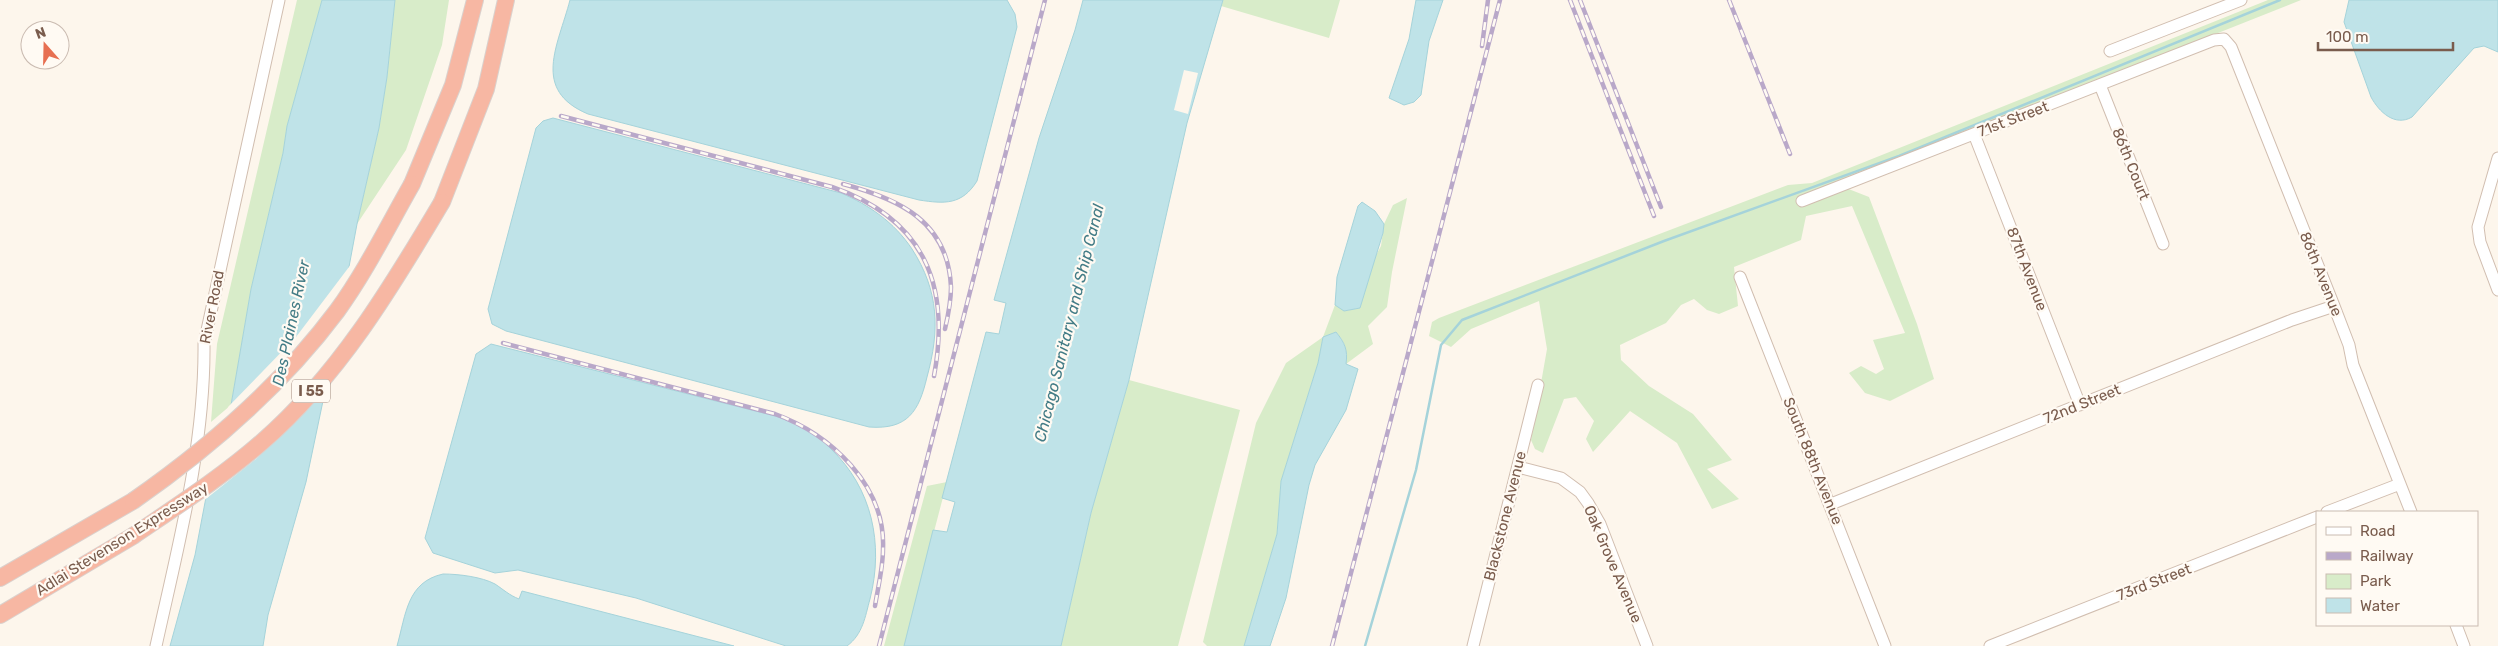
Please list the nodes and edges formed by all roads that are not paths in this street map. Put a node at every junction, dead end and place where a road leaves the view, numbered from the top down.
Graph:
1 (279, 0) edge
2 (475, 0) edge
3 (506, 0) edge
4 (2241, 0) edge
5 (2224, 40) joint
6 (2110, 51) dead end
7 (2100, 85) junction
8 (1974, 134) junction
9 (2498, 158) edge
10 (1802, 201) dead end
11 (2163, 244) dead end
12 (1740, 277) dead end
13 (2498, 290) edge
14 (2334, 306) junction
15 (1538, 386) dead end
16 (2080, 405) junction
17 (1518, 467) junction
18 (2400, 484) junction
19 (1831, 504) junction
20 (2330, 511) edge
21 (2411, 511) edge
22 (2316, 517) edge
23 (0, 578) edge
24 (0, 615) edge
25 (2456, 626) edge
26 (156, 646) edge
27 (1473, 646) edge
28 (1647, 646) edge
29 (1885, 646) edge
30 (1990, 646) edge
31 (2464, 646) edge

1 - 26 street, River Road
2 - 23 highway, Adlai Stevenson Expressway / I 55, bridge
3 - 24 highway, Adlai Stevenson Expressway / I 55, bridge
4 - 6 street
5 - 7 street, 71st Street
5 - 14 street, 86th Avenue
7 - 8 street, 71st Street
7 - 11 street, 86th Court
8 - 10 street, 71st Street
8 - 16 street, 87th Avenue
9 - 13 street
12 - 19 street, South 88th Avenue
14 - 16 street, 72nd Street
14 - 18 street, 86th Avenue
15 - 17 street, Blackstone Avenue
16 - 19 street, 72nd Street
17 - 27 street, Blackstone Avenue
17 - 28 street, Oak Grove Avenue
18 - 20 street
18 - 21 street, 86th Avenue
19 - 29 street, South 88th Avenue
22 - 30 street, 73rd Street
25 - 31 street

